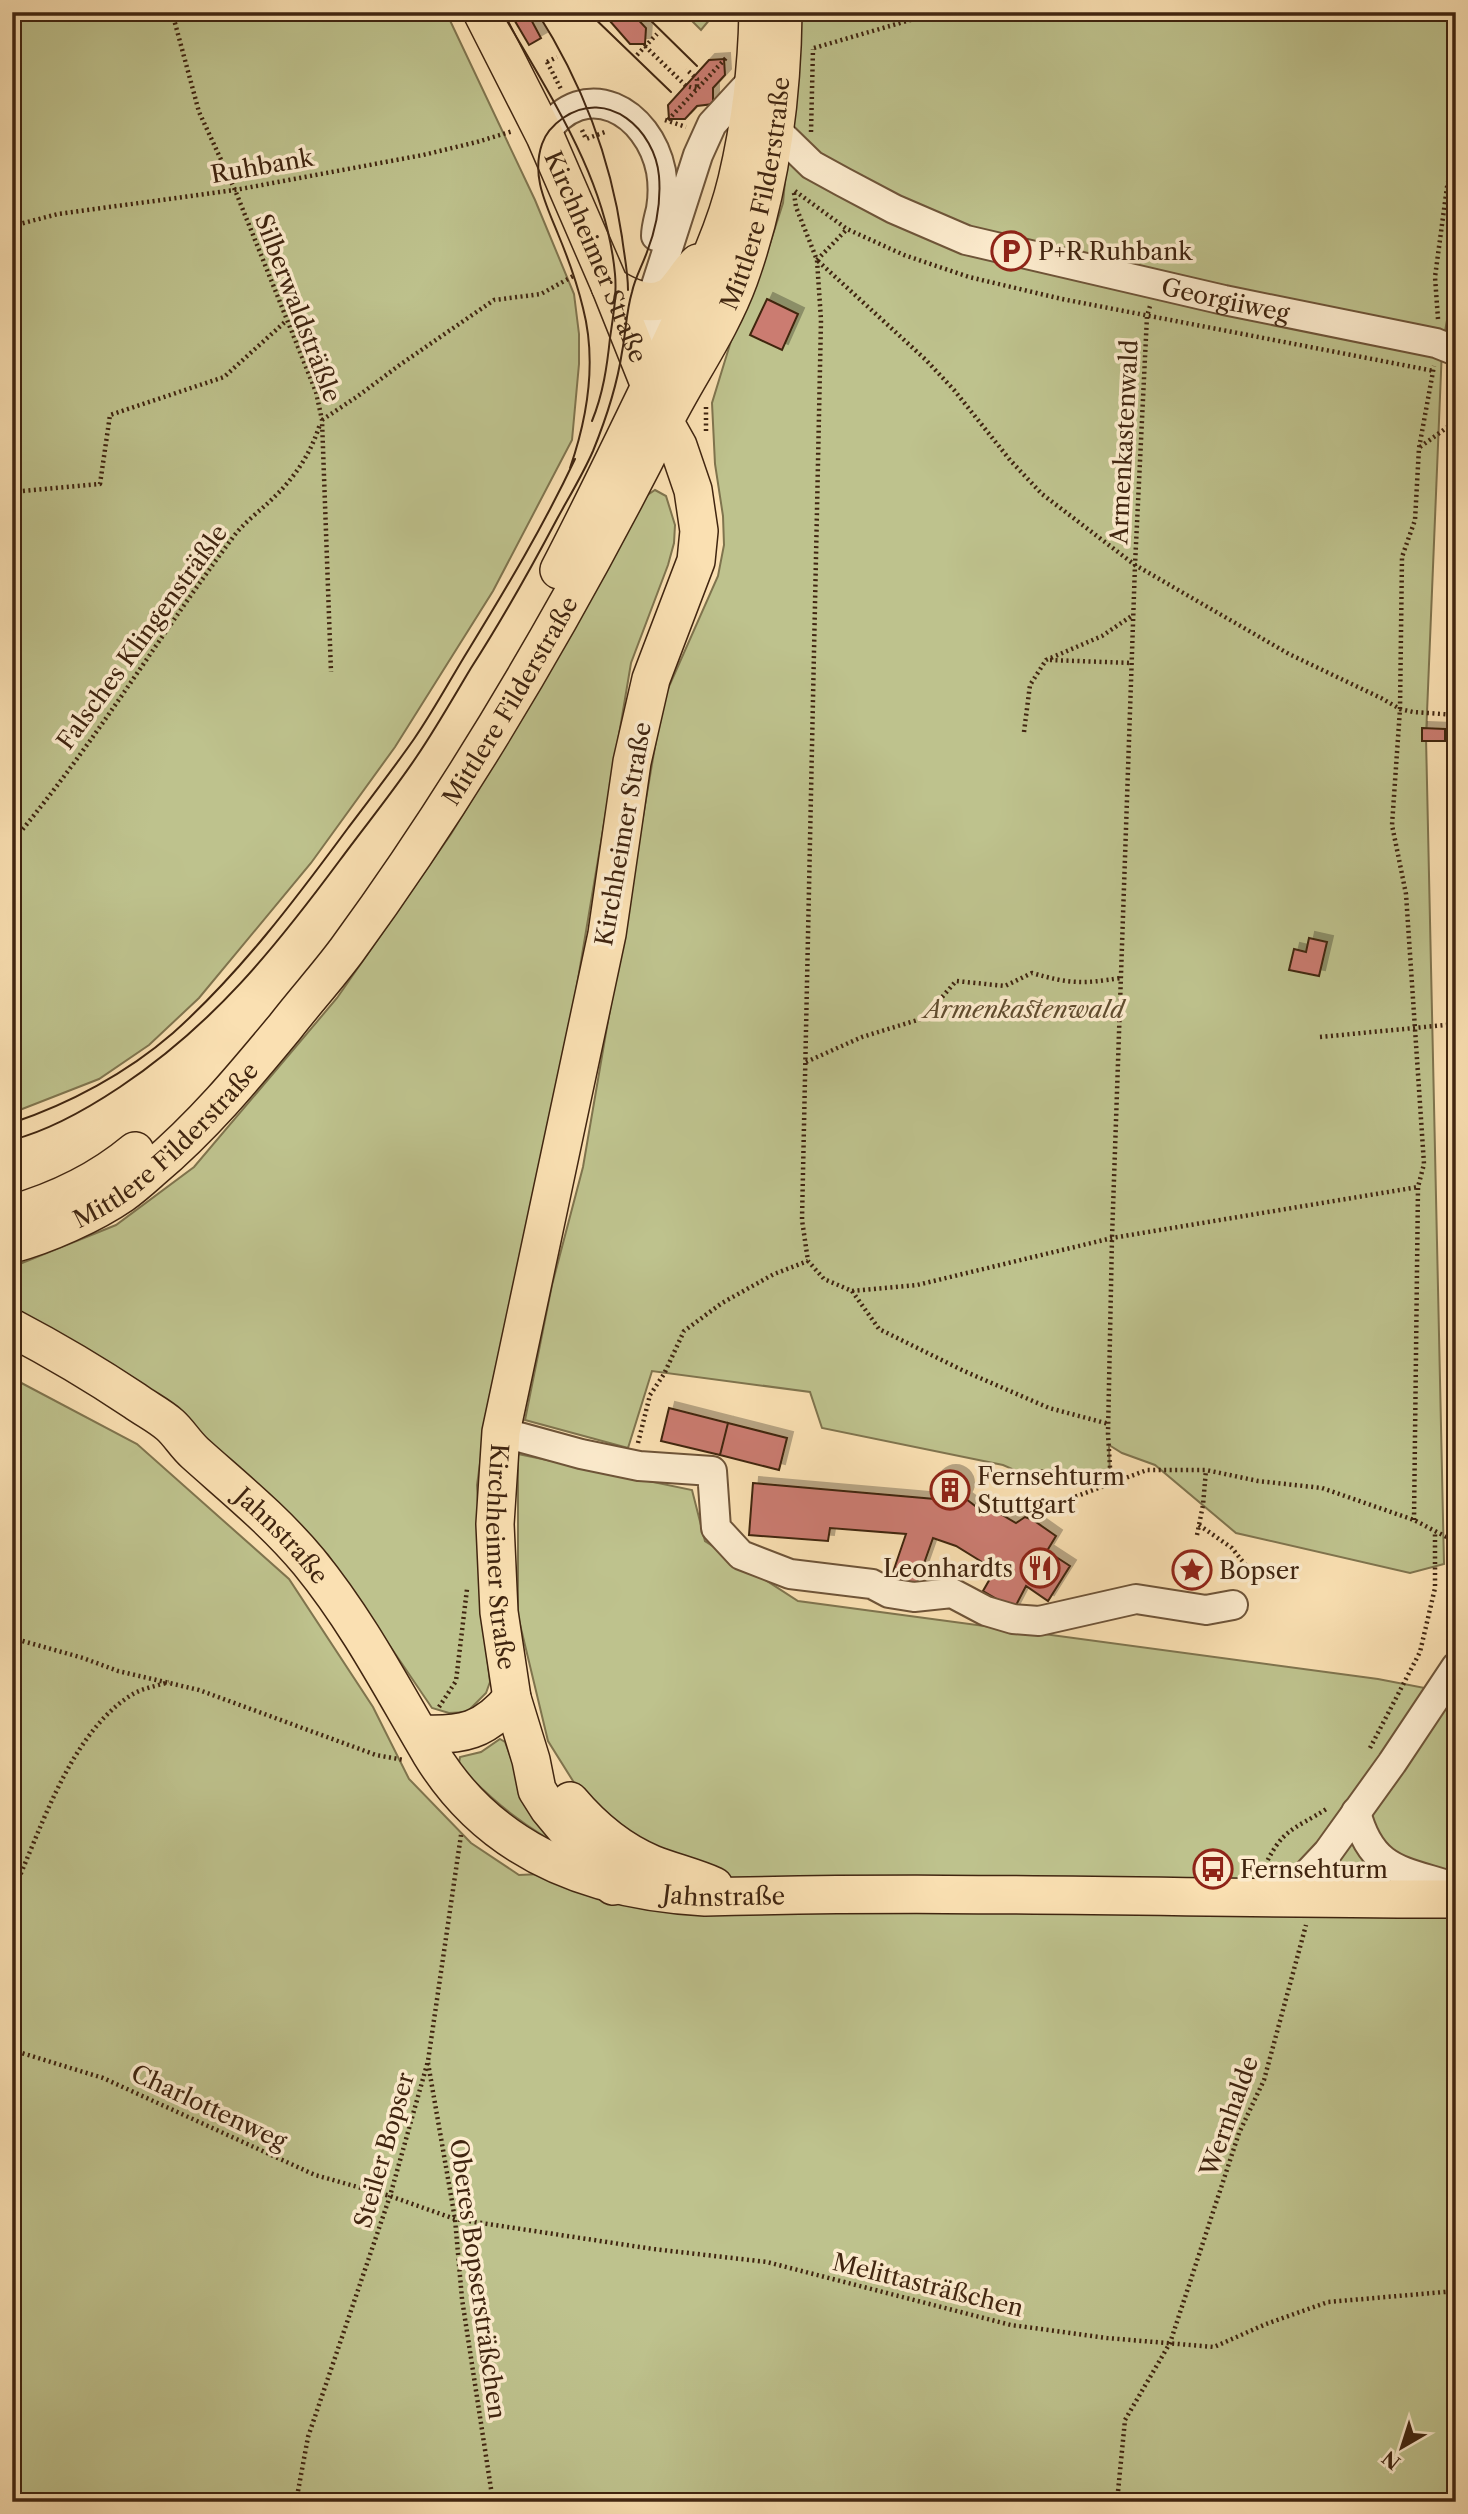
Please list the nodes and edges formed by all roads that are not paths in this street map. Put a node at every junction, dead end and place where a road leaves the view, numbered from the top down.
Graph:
1 (482, 12) edge
2 (758, 12) edge
3 (798, 37) edge
4 (742, 66) junction
5 (776, 130) junction
6 (530, 132) junction
7 (714, 249) junction
8 (662, 266) junction
9 (610, 286) junction
10 (651, 301) junction
11 (1442, 355) edge
12 (650, 386) junction
13 (664, 421) junction
14 (14, 1238) edge
15 (13, 1334) edge
16 (501, 1432) junction
17 (1233, 1605) dead end
18 (1456, 1667) edge
19 (512, 1698) junction
20 (426, 1744) junction
21 (531, 1760) junction
22 (1346, 1808) junction
23 (613, 1885) junction
24 (1456, 1888) edge
25 (736, 1896) junction
26 (1299, 1899) junction
27 (1456, 1899) edge

1 - 6 main road, Kirchheimer Straße
2 - 4 main road, Mittlere Filderstraße
3 - 4 street
3 - 5 main road, Mittlere Filderstraße
4 - 5 main road
4 - 7 main road, Mittlere Filderstraße
4 - 8 street
5 - 11 street, Georgiiweg
5 - 13 main road, Mittlere Filderstraße
6 - 8 street
6 - 9 main road, Kirchheimer Straße
7 - 10 main road
7 - 12 main road, Mittlere Filderstraße
8 - 10 street
9 - 10 main road
9 - 12 main road, Kirchheimer Straße
10 - 12 street
12 - 13 main road, Kirchheimer Straße
12 - 14 main road, Mittlere Filderstraße
13 - 14 main road, Mittlere Filderstraße
13 - 16 main road, Kirchheimer Straße
15 - 20 main road, Jahnstraße
16 - 17 street
16 - 19 main road, Kirchheimer Straße
18 - 22 street
19 - 20 main road, Kirchheimer Straße
19 - 21 main road, Kirchheimer Straße
20 - 23 main road, Jahnstraße
21 - 23 main road, Kirchheimer Straße
21 - 25 main road
22 - 24 street
22 - 26 street
23 - 25 main road, Jahnstraße
25 - 26 main road, Jahnstraße
26 - 27 main road, Jahnstraße

